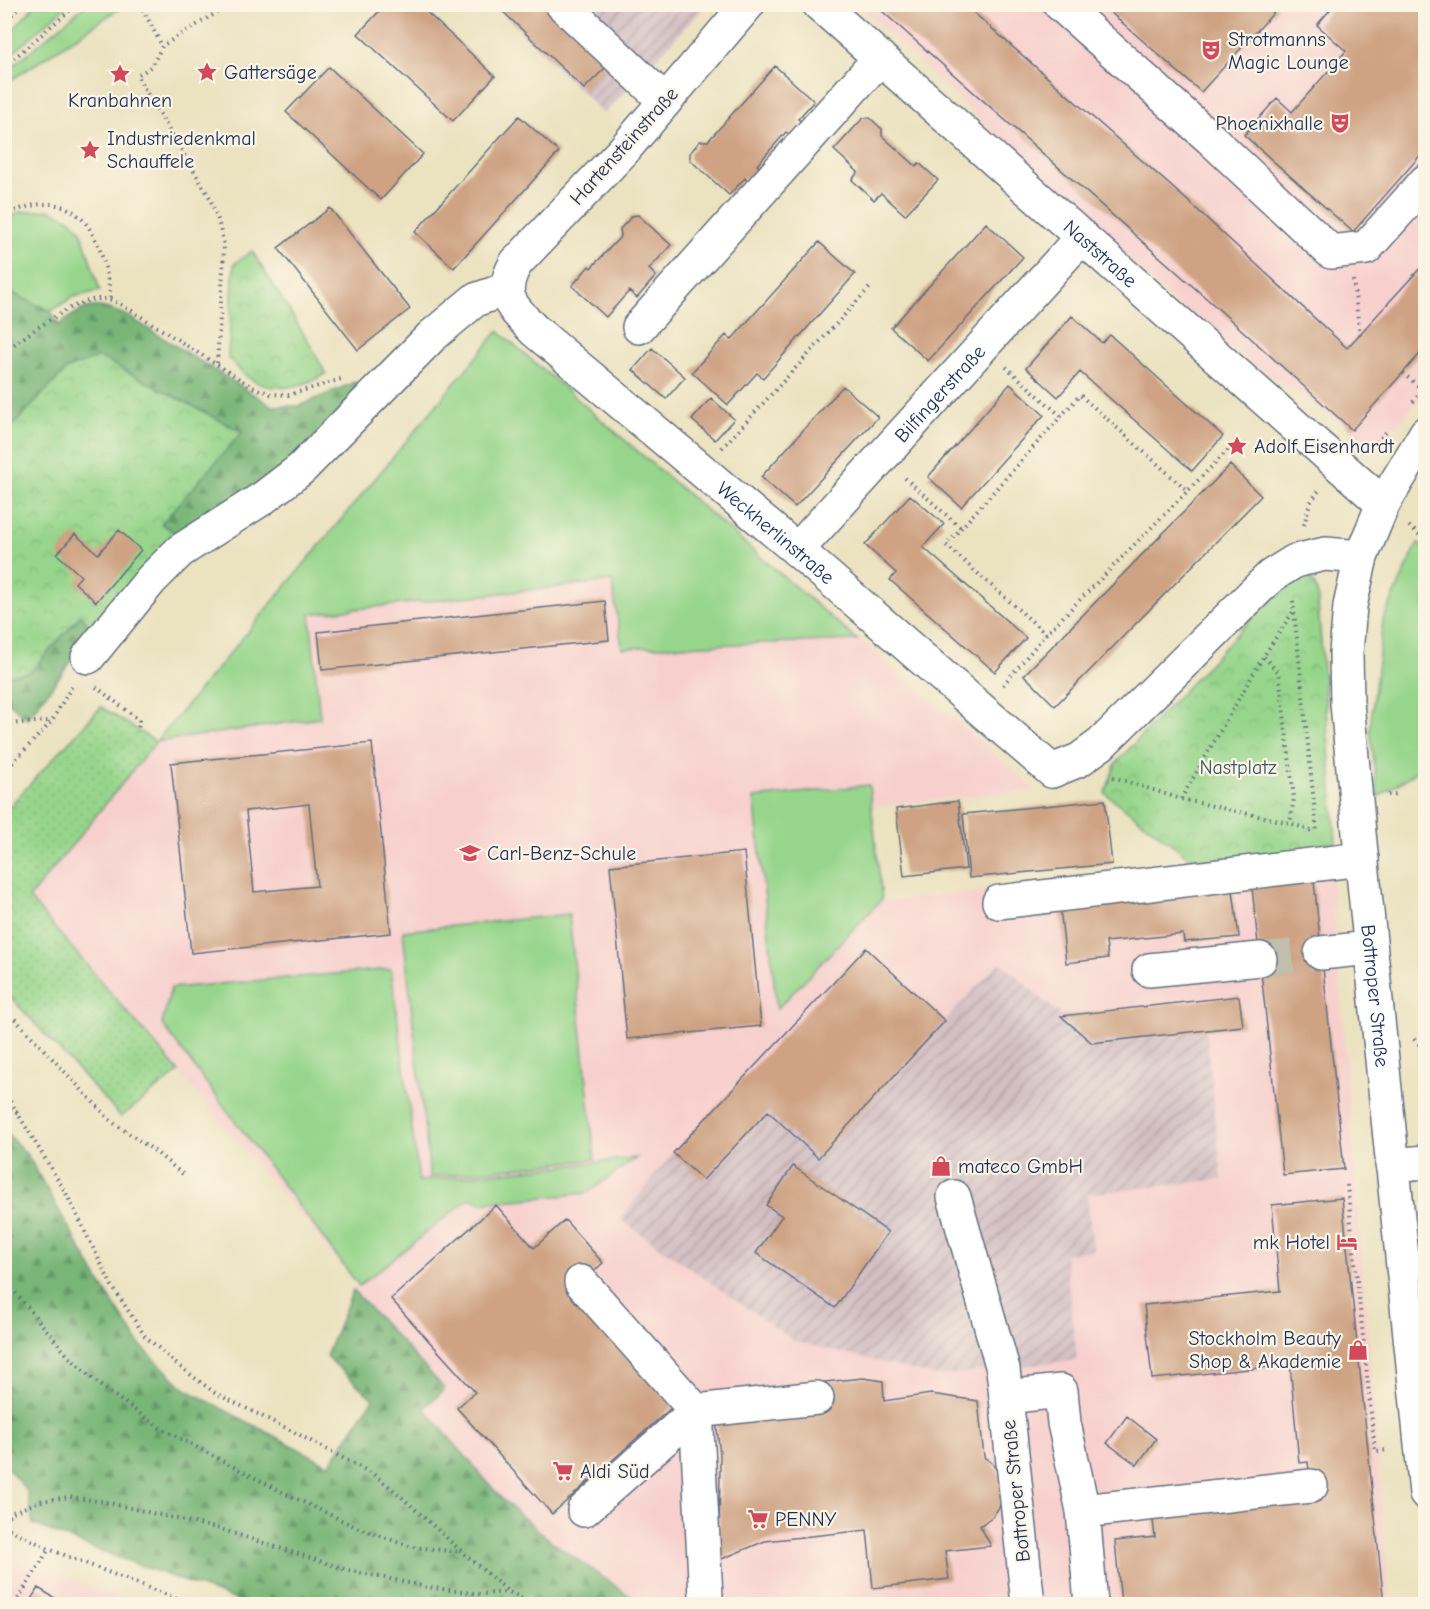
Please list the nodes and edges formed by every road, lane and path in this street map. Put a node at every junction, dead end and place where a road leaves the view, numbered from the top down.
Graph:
1 (21, 4) edge
2 (77, 4) edge
3 (140, 4) edge
4 (231, 4) edge
5 (562, 4) edge
6 (748, 4) edge
7 (819, 4) edge
8 (1060, 4) edge
9 (4, 24) edge
10 (162, 46) junction
11 (880, 58) junction
12 (4, 65) edge
13 (665, 101) junction
14 (1425, 181) edge
15 (4, 216) edge
16 (1082, 237) junction
17 (1348, 250) junction
18 (872, 285) dead end
19 (507, 289) junction
20 (111, 300) junction
21 (639, 327) dead end
22 (1360, 335) dead end
23 (983, 347) junction
24 (4, 351) edge
25 (217, 363) junction
26 (1403, 373) dead end
27 (348, 375) dead end
28 (1424, 388) edge
29 (1061, 416) junction
30 (1417, 419) edge
31 (1389, 428) dead end
32 (1239, 439) dead end
33 (882, 457) junction
34 (1337, 465) junction
35 (702, 470) junction
36 (1188, 490) junction
37 (1383, 504) junction
38 (961, 528) junction
39 (797, 550) junction
40 (1361, 557) junction
41 (1295, 561) junction
42 (1293, 611) junction
43 (1046, 634) junction
44 (1263, 657) junction
45 (84, 665) junction
46 (982, 710) junction
47 (52, 721) junction
48 (4, 724) edge
49 (138, 732) dead end
50 (4, 772) edge
51 (1105, 775) dead end
52 (1180, 799) junction
53 (1290, 823) junction
54 (1362, 859) junction
55 (999, 902) dead end
56 (1370, 948) junction
57 (1321, 953) tunnel mouth
58 (1260, 959) tunnel mouth
59 (1149, 970) dead end
60 (4, 1014) edge
61 (4, 1091) edge
62 (4, 1110) edge
63 (19, 1112) junction
64 (1425, 1162) edge
65 (1392, 1165) junction
66 (185, 1176) dead end
67 (1347, 1185) dead end
68 (954, 1197) dead end
69 (4, 1279) edge
70 (581, 1282) dead end
71 (1006, 1397) junction
72 (817, 1398) dead end
73 (696, 1411) junction
74 (1421, 1447) junction
75 (1311, 1486) dead end
76 (1425, 1493) edge
77 (584, 1510) dead end
78 (1083, 1511) junction
79 (4, 1520) edge
80 (4, 1526) edge
81 (49, 1549) junction
82 (462, 1552) junction
83 (508, 1592) junction
84 (706, 1596) dead end
85 (15, 1605) edge
86 (190, 1605) edge
87 (536, 1605) edge
88 (1028, 1605) edge
89 (1091, 1605) edge

1 - 9 path
2 - 12 path
3 - 10 path
4 - 10 path
5 - 13 street
6 - 13 street, Hartensteinstraße
7 - 11 street, Naststraße
8 - 17 street
10 - 25 path
11 - 16 street, Naststraße
11 - 21 street
13 - 19 street, Hartensteinstraße
14 - 17 street
15 - 20 path
16 - 23 street, Bilfingerstraße
16 - 34 street, Naststraße
17 - 22 path
18 - 35 path
19 - 35 street, Weckherlinstraße
19 - 45 street
20 - 24 path
20 - 25 path
23 - 29 path
23 - 33 street, Bilfingerstraße
25 - 27 path
26 - 28 path
28 - 30 path
29 - 36 path
29 - 38 path
30 - 37 street, Bottroper Straße
31 - 34 path
32 - 36 path
33 - 38 path
33 - 39 street, Bilfingerstraße
34 - 37 street, Naststraße
34 - 41 path
35 - 39 street, Weckherlinstraße
36 - 43 path
37 - 40 street, Bottroper Straße
38 - 43 path
39 - 46 street, Weckherlinstraße
40 - 41 street
40 - 54 street, Bottroper Straße
41 - 42 path
41 - 46 street, Weckherlinstraße
42 - 44 path
42 - 53 path
43 - 46 path
44 - 52 path
44 - 53 path
45 - 47 path
45 - 49 path
47 - 48 path
47 - 50 path
51 - 52 path
52 - 53 path
54 - 55 street
54 - 56 street, Bottroper Straße
56 - 57 street
56 - 65 street, Bottroper Straße
58 - 59 street
60 - 66 path
61 - 63 path
62 - 63 path
63 - 82 path
64 - 65 street
65 - 74 street, Bottroper Straße
67 - 74 path
68 - 71 street
69 - 82 path
70 - 73 street
71 - 78 street, Bottroper Straße
71 - 88 street, Bottroper Straße
72 - 73 street
73 - 77 street
73 - 84 street
74 - 76 street, Bottroper Straße
75 - 78 street
78 - 89 street
79 - 83 path
80 - 81 path
81 - 85 path
81 - 86 path
82 - 83 path
83 - 87 path

